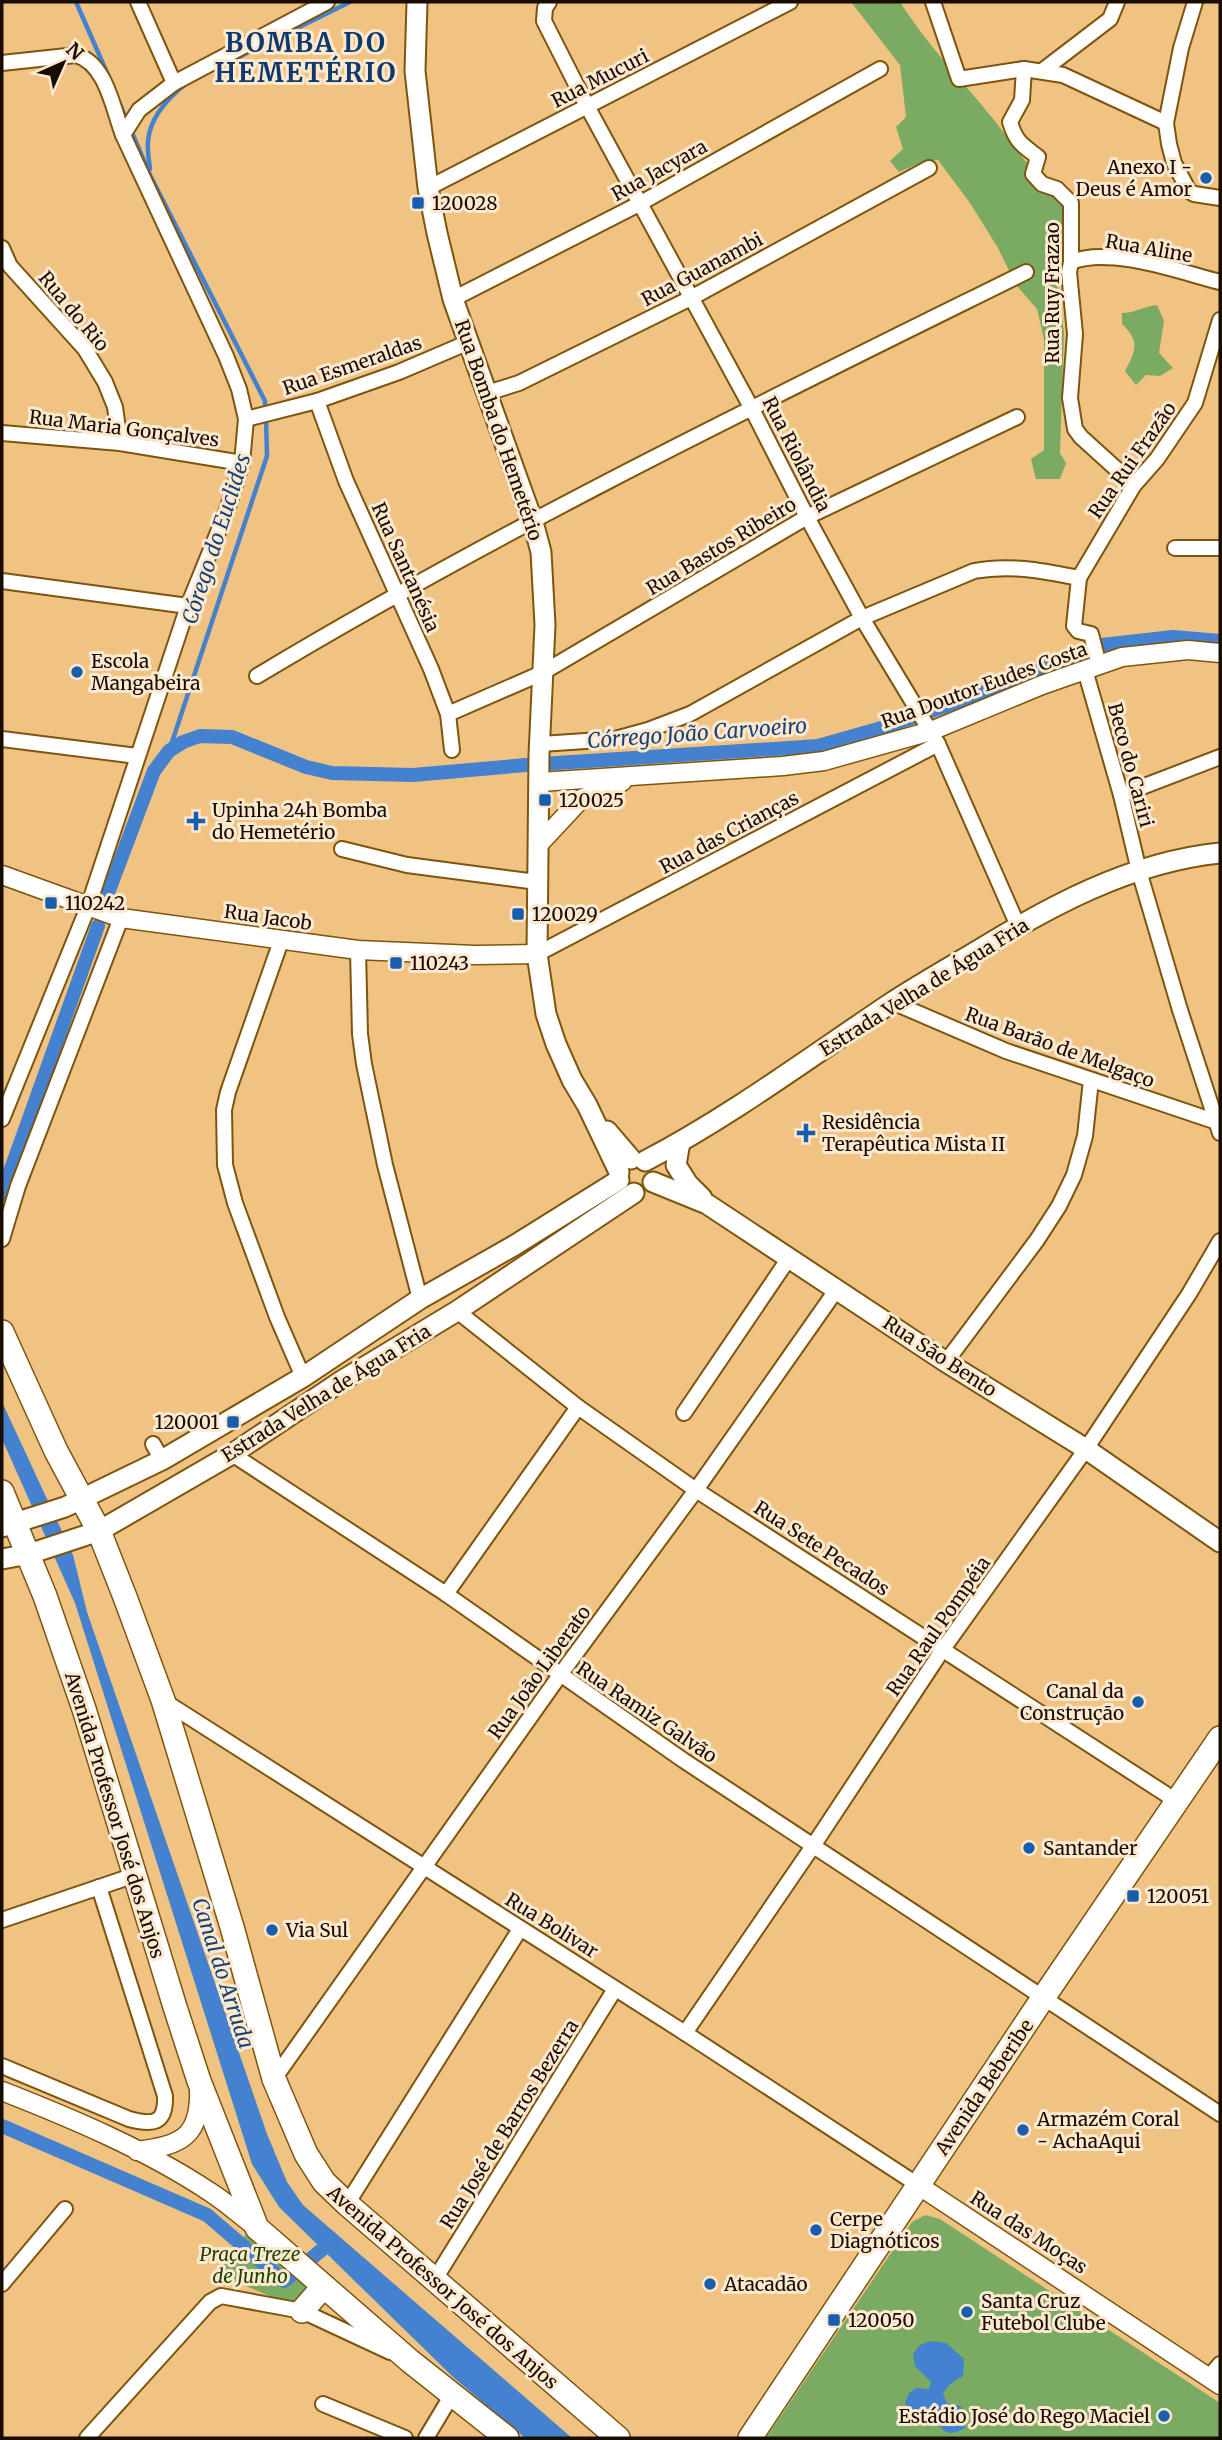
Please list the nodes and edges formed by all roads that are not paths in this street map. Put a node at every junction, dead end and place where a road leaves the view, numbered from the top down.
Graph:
1 (138, 2) edge
2 (327, 2) edge
3 (417, 2) edge
4 (550, 2) edge
5 (790, 2) edge
6 (933, 2) edge
7 (1102, 2) edge
8 (1195, 2) edge
9 (1115, 8) edge
10 (2, 63) edge
11 (880, 69) dead end
12 (1024, 69) junction
13 (1042, 71) junction
14 (174, 83) junction
15 (587, 106) junction
16 (1166, 123) junction
17 (126, 130) junction
18 (929, 168) dead end
19 (428, 188) junction
20 (1220, 198) edge
21 (639, 204) junction
22 (2, 248) edge
23 (1071, 262) junction
24 (1027, 272) dead end
25 (1220, 282) edge
26 (691, 298) junction
27 (453, 299) junction
28 (1220, 320) edge
29 (469, 342) junction
30 (487, 393) junction
31 (317, 401) junction
32 (752, 409) junction
33 (251, 417) junction
34 (1017, 417) dead end
35 (2, 433) edge
36 (120, 443) junction
37 (242, 463) junction
38 (1133, 485) junction
39 (807, 517) junction
40 (533, 522) junction
41 (1175, 548) dead end
42 (1220, 548) edge
43 (1079, 578) junction
44 (2, 581) edge
45 (397, 595) junction
46 (188, 606) junction
47 (862, 618) junction
48 (1220, 653) edge
49 (1093, 663) junction
50 (542, 673) junction
51 (257, 676) dead end
52 (448, 714) junction
53 (930, 731) junction
54 (2, 739) edge
55 (452, 750) dead end
56 (137, 756) junction
57 (1220, 757) edge
58 (540, 763) junction
59 (638, 775) junction
60 (1121, 795) junction
61 (540, 844) junction
62 (342, 849) dead end
63 (1220, 852) edge
64 (1139, 871) junction
65 (2, 875) edge
66 (537, 882) junction
67 (88, 907) junction
68 (121, 918) junction
69 (1018, 926) junction
70 (281, 941) junction
71 (358, 950) junction
72 (537, 954) junction
73 (892, 1002) junction
74 (1091, 1080) junction
75 (2, 1119) edge
76 (1219, 1128) edge
77 (680, 1142) junction
78 (630, 1173) junction
79 (653, 1182) joint
80 (707, 1204) junction
81 (2, 1238) edge
82 (1220, 1241) edge
83 (789, 1258) junction
84 (837, 1289) junction
85 (420, 1299) junction
86 (457, 1311) junction
87 (2, 1332) edge
88 (946, 1362) junction
89 (303, 1377) junction
90 (578, 1407) junction
91 (684, 1413) dead end
92 (1086, 1449) junction
93 (232, 1454) junction
94 (696, 1490) junction
95 (2, 1492) edge
96 (74, 1503) junction
97 (17, 1523) edge
98 (89, 1534) junction
99 (1220, 1542) edge
100 (38, 1551) junction
101 (2, 1559) edge
102 (446, 1594) junction
103 (943, 1649) junction
104 (560, 1675) junction
105 (163, 1700) junction
106 (1220, 1738) edge
107 (1178, 1802) junction
108 (813, 1846) junction
109 (424, 1866) junction
110 (135, 1875) junction
111 (99, 1887) junction
112 (2, 1920) edge
113 (520, 1929) junction
114 (615, 1989) junction
115 (1043, 1998) junction
116 (685, 2033) junction
117 (2, 2066) edge
118 (274, 2079) junction
119 (199, 2081) junction
120 (2, 2091) edge
121 (1220, 2114) edge
122 (137, 2151) junction
123 (918, 2185) junction
124 (346, 2204) junction
125 (65, 2209) dead end
126 (257, 2228) junction
127 (435, 2279) junction
128 (2, 2284) edge
129 (320, 2285) junction
130 (302, 2311) junction
131 (410, 2361) junction
132 (1217, 2375) edge
133 (453, 2393) junction
134 (323, 2404) dead end
135 (87, 2438) edge
136 (405, 2438) edge
137 (426, 2438) edge
138 (507, 2438) edge
139 (618, 2438) edge
140 (750, 2438) edge

1 - 14 street
2 - 14 street
3 - 19 main road, Rua Bomba do Hemetério
4 - 15 street, Rua Riolândia
5 - 15 street, Rua Mucuri
6 - 12 street
7 - 9 street
8 - 16 street
9 - 13 street
10 - 17 street
11 - 21 street, Rua Jacyara
12 - 13 street
12 - 23 street, Rua Ruy Frazao
13 - 16 street
14 - 17 street
15 - 19 street, Rua Mucuri
15 - 21 street, Rua Riolândia
16 - 20 street
17 - 33 street
18 - 26 street, Rua Guanambi
19 - 27 main road, Rua Bomba do Hemetério
21 - 26 street, Rua Riolândia
21 - 27 street, Rua Jacyara
22 - 36 street, Rua do Rio
23 - 25 street, Rua Aline
23 - 38 street, Rua Ruy Frazao
24 - 32 street
26 - 30 street, Rua Guanambi
26 - 32 street, Rua Riolândia
27 - 29 main road, Rua Bomba do Hemetério
28 - 38 street, Rua Rui Frazão
29 - 30 main road, Rua Bomba do Hemetério
29 - 31 street, Rua Esmeraldas
30 - 40 main road, Rua Bomba do Hemetério
31 - 33 street, Rua Esmeraldas
31 - 45 street, Rua Santanésia
32 - 39 street, Rua Riolândia
32 - 40 street
33 - 37 street
34 - 39 street, Rua Bastos Ribeiro
35 - 36 street, Rua Maria Gonçalves
36 - 37 street, Rua Maria Gonçalves
37 - 46 street
38 - 43 street, Rua Rui Frazão
39 - 47 street, Rua Riolândia
39 - 50 street, Rua Bastos Ribeiro
40 - 45 street
40 - 50 main road, Rua Bomba do Hemetério
41 - 42 street
43 - 47 street
43 - 49 street, Beco do Cariri
44 - 46 street
45 - 51 street
45 - 52 street, Rua Santanésia
46 - 56 street
47 - 53 street, Rua Riolândia
47 - 58 street
48 - 49 street, Rua Doutor Eudes Costa
49 - 53 street, Rua Doutor Eudes Costa
49 - 60 street, Beco do Cariri
50 - 52 street, Rua Bastos Ribeiro
50 - 58 main road, Rua Bomba do Hemetério
52 - 55 street, Rua Santanésia
53 - 59 street, Rua Doutor Eudes Costa
53 - 69 street, Rua Riolândia
53 - 72 street, Rua das Crianças
54 - 56 street
56 - 67 street
57 - 60 street
58 - 59 street, Rua Doutor Eudes Costa
58 - 61 main road, Rua Bomba do Hemetério
59 - 61 street
60 - 64 street, Beco do Cariri
61 - 66 main road, Rua Bomba do Hemetério
62 - 66 street
63 - 64 main road, Estrada Velha de Água Fria
64 - 69 main road, Estrada Velha de Água Fria
64 - 76 street
65 - 67 street, Rua Jacob
66 - 72 main road, Rua Bomba do Hemetério
67 - 68 street, Rua Jacob
67 - 75 street
68 - 70 street, Rua Jacob
68 - 81 street
69 - 73 main road, Estrada Velha de Água Fria
70 - 71 street, Rua Jacob
70 - 89 street
71 - 72 street, Rua Jacob
71 - 85 street
72 - 78 main road, Rua Bomba do Hemetério
73 - 74 street, Rua Barão de Melgaço
73 - 77 main road, Estrada Velha de Água Fria
74 - 76 street, Rua Barão de Melgaço
74 - 88 street
77 - 78 main road, Estrada Velha de Água Fria
77 - 80 main road
78 - 79 main road, Rua Bomba do Hemetério
78 - 85 main road, Estrada Velha de Água Fria
78 - 86 main road, Estrada Velha de Água Fria
79 - 80 main road, Rua São Bento
80 - 83 main road, Rua São Bento
82 - 92 street, Rua Raul Pompéia
83 - 84 main road, Rua São Bento
83 - 91 street
84 - 88 main road, Rua São Bento
84 - 94 street, Rua João Liberato
85 - 89 main road, Estrada Velha de Água Fria
86 - 90 street, Rua Sete Pecados
86 - 93 main road, Estrada Velha de Água Fria
87 - 96 main road, Avenida Professor José dos Anjos
88 - 92 main road, Rua São Bento
89 - 96 main road, Estrada Velha de Água Fria
90 - 94 street, Rua Sete Pecados
90 - 102 street
92 - 99 main road, Rua São Bento
92 - 103 street, Rua Raul Pompéia
93 - 98 main road, Estrada Velha de Água Fria
93 - 102 street, Rua Ramiz Galvão
94 - 103 street, Rua Sete Pecados
94 - 104 street, Rua João Liberato
95 - 97 main road, Avenida Professor José dos Anjos
96 - 97 main road, Estrada Velha de Água Fria
96 - 98 main road, Avenida Professor José dos Anjos
97 - 100 main road, Avenida Professor José dos Anjos
98 - 100 main road, Estrada Velha de Água Fria
98 - 105 main road, Avenida Professor José dos Anjos
100 - 101 main road, Estrada Velha de Água Fria
100 - 110 main road, Avenida Professor José dos Anjos
102 - 104 street, Rua Ramiz Galvão
103 - 107 street, Rua Sete Pecados
103 - 108 street, Rua Raul Pompéia
104 - 108 street, Rua Ramiz Galvão
104 - 109 street, Rua João Liberato
105 - 109 street, Rua Bolivar
105 - 118 main road, Avenida Professor José dos Anjos
106 - 107 main road, Avenida Beberibe
107 - 115 main road, Avenida Beberibe
108 - 115 street, Rua Ramiz Galvão
108 - 116 street, Rua Raul Pompéia
109 - 113 street, Rua Bolivar
109 - 118 street, Rua João Liberato
110 - 111 street
110 - 119 main road, Avenida Professor José dos Anjos
111 - 112 street
111 - 117 street
113 - 114 street, Rua Bolivar
113 - 124 street
114 - 116 street, Rua Bolivar
114 - 127 street, Rua José de Barros Bezerra
115 - 121 street, Rua Ramiz Galvão
115 - 123 main road, Avenida Beberibe
116 - 123 street, Rua Bolivar
118 - 124 main road, Avenida Professor José dos Anjos
119 - 122 street
119 - 126 main road, Avenida Professor José dos Anjos
120 - 122 street
122 - 126 street
123 - 132 street, Rua das Moças
123 - 140 main road, Avenida Beberibe
124 - 127 main road, Avenida Professor José dos Anjos
125 - 128 street
126 - 129 main road, Avenida Professor José dos Anjos
127 - 139 main road, Avenida Professor José dos Anjos
129 - 130 main road
129 - 131 main road, Avenida Professor José dos Anjos
130 - 131 street
130 - 135 street
131 - 133 main road, Avenida Professor José dos Anjos
133 - 137 street
133 - 138 main road, Avenida Professor José dos Anjos
134 - 136 street

